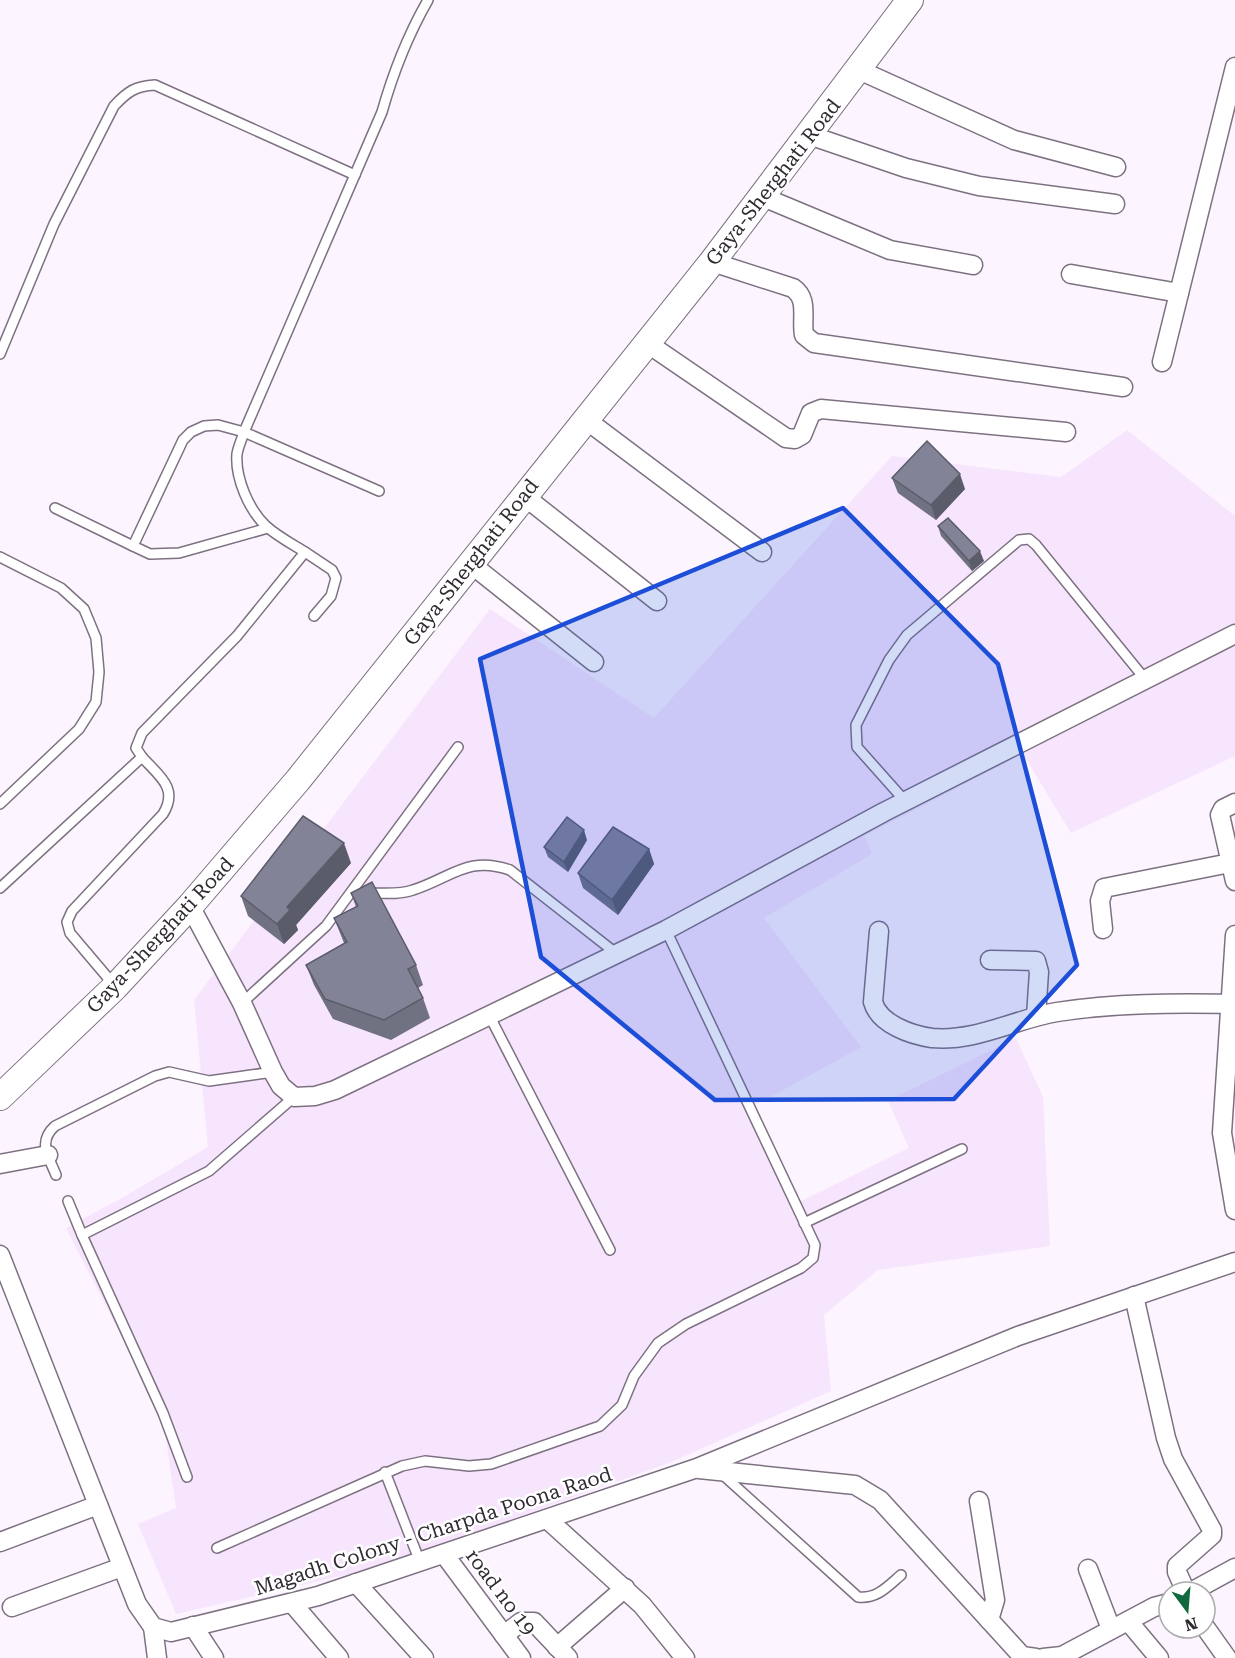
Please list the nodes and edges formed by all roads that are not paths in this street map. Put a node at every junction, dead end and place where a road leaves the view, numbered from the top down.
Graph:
1 (428, 0) edge
2 (910, 0) edge
3 (1235, 67) edge
4 (859, 70) junction
5 (809, 135) junction
6 (1116, 167) dead end
7 (355, 175) junction
8 (763, 197) junction
9 (1115, 204) dead end
10 (712, 262) junction
11 (973, 264) dead end
12 (1071, 274) dead end
13 (1179, 293) junction
14 (647, 343) junction
15 (0, 354) edge
16 (1162, 362) dead end
17 (1123, 387) dead end
18 (585, 419) junction
19 (244, 432) junction
20 (1066, 432) dead end
21 (379, 491) dead end
22 (524, 496) junction
23 (55, 508) dead end
24 (268, 528) junction
25 (133, 546) junction
26 (305, 552) junction
27 (762, 552) dead end
28 (0, 557) edge
29 (471, 564) junction
30 (657, 601) dead end
31 (314, 616) dead end
32 (1235, 634) edge
33 (594, 662) dead end
34 (1145, 679) junction
35 (458, 747) dead end
36 (142, 757) junction
37 (905, 801) junction
38 (1235, 803) edge
39 (0, 804) edge
40 (1230, 863) junction
41 (1235, 881) edge
42 (0, 888) edge
43 (349, 894) junction
44 (190, 906) junction
45 (1103, 929) dead end
46 (666, 930) junction
47 (879, 930) dead end
48 (1235, 935) edge
49 (617, 954) junction
50 (990, 960) dead end
51 (116, 987) junction
52 (242, 1003) junction
53 (1232, 1004) junction
54 (489, 1016) junction
55 (1036, 1016) junction
56 (273, 1072) junction
57 (0, 1097) edge
58 (294, 1097) junction
59 (962, 1149) dead end
60 (48, 1155) junction
61 (0, 1164) edge
62 (56, 1175) dead end
63 (68, 1202) dead end
64 (1235, 1210) edge
65 (804, 1223) junction
66 (82, 1235) junction
67 (610, 1250) dead end
68 (0, 1255) edge
69 (1235, 1262) edge
70 (1134, 1296) junction
71 (697, 1468) junction
72 (718, 1471) junction
73 (386, 1472) junction
74 (187, 1477) dead end
75 (979, 1501) dead end
76 (98, 1505) junction
77 (547, 1519) junction
78 (0, 1542) edge
79 (217, 1548) dead end
80 (444, 1554) junction
81 (420, 1562) junction
82 (122, 1567) junction
83 (1235, 1568) edge
84 (1088, 1569) dead end
85 (901, 1575) dead end
86 (1182, 1580) edge
87 (1212, 1580) edge
88 (356, 1583) junction
89 (625, 1588) junction
90 (292, 1603) junction
91 (1157, 1605) edge
92 (12, 1607) dead end
93 (989, 1620) junction
94 (1128, 1621) junction
95 (193, 1626) junction
96 (153, 1627) junction
97 (1111, 1629) junction
98 (504, 1635) junction
99 (1214, 1640) edge
100 (562, 1652) edge
101 (1060, 1657) edge
102 (157, 1658) edge
103 (214, 1658) edge
104 (339, 1658) edge
105 (424, 1658) edge
106 (521, 1658) edge
107 (686, 1658) edge
108 (1036, 1658) edge
109 (1043, 1658) edge
110 (1159, 1658) edge
111 (1227, 1658) edge

1 - 7 lane
2 - 4 main road, Gaya-Sherghati Road
3 - 13 street
4 - 5 main road, Gaya-Sherghati Road
4 - 6 street
5 - 8 main road, Gaya-Sherghati Road
5 - 9 street
7 - 15 lane
7 - 19 lane
8 - 10 main road, Gaya-Sherghati Road
8 - 11 street
10 - 14 main road, Gaya-Sherghati Road
10 - 17 street
12 - 13 street
13 - 16 street
14 - 18 main road, Gaya-Sherghati Road
14 - 20 street
18 - 22 main road, Gaya-Sherghati Road
18 - 27 street
19 - 21 lane
19 - 24 lane
19 - 25 lane
22 - 29 main road, Gaya-Sherghati Road
22 - 30 street
23 - 25 lane
24 - 25 lane
24 - 26 lane
26 - 31 lane
26 - 36 lane
28 - 39 lane
29 - 33 street
29 - 44 main road, Gaya-Sherghati Road
32 - 34 street
34 - 37 street
34 - 37 lane
35 - 43 lane
36 - 42 lane
36 - 51 lane
37 - 46 street
38 - 40 street
40 - 41 street
40 - 45 street
43 - 49 lane
43 - 52 lane
44 - 51 main road, Gaya-Sherghati Road
44 - 52 street
46 - 49 street
46 - 65 lane
47 - 55 street
48 - 53 street
49 - 54 street
50 - 55 street
51 - 57 main road, Gaya-Sherghati Road
52 - 56 street
53 - 55 street
53 - 64 street
54 - 58 street
54 - 67 lane
56 - 58 street
56 - 60 lane
58 - 66 lane
59 - 65 lane
60 - 61 street
60 - 62 lane
63 - 66 lane
65 - 73 lane
66 - 74 lane
68 - 76 street
69 - 70 street, Magadh Colony - Charpda Poona Raod
70 - 71 street, Magadh Colony - Charpda Poona Raod
70 - 86 street
71 - 72 street
71 - 77 street, Magadh Colony - Charpda Poona Raod
72 - 85 lane
72 - 93 street
73 - 79 lane
73 - 81 lane
75 - 93 street
76 - 78 street
76 - 82 street
77 - 80 street, Magadh Colony - Charpda Poona Raod
77 - 89 street
80 - 81 street, Magadh Colony - Charpda Poona Raod
80 - 98 street, road no 19
81 - 88 street, Magadh Colony - Charpda Poona Raod
82 - 92 street
82 - 96 street
83 - 87 street
84 - 97 street
88 - 90 street, Magadh Colony - Charpda Poona Raod
88 - 105 street
89 - 100 street
89 - 107 street
90 - 95 street, Magadh Colony - Charpda Poona Raod
90 - 104 street
91 - 94 street
93 - 108 street
94 - 97 street
94 - 110 street
95 - 96 street, Magadh Colony - Charpda Poona Raod
95 - 103 street
96 - 102 street
97 - 101 street
98 - 100 street
98 - 106 street, road no 19
99 - 111 street
101 - 109 street

